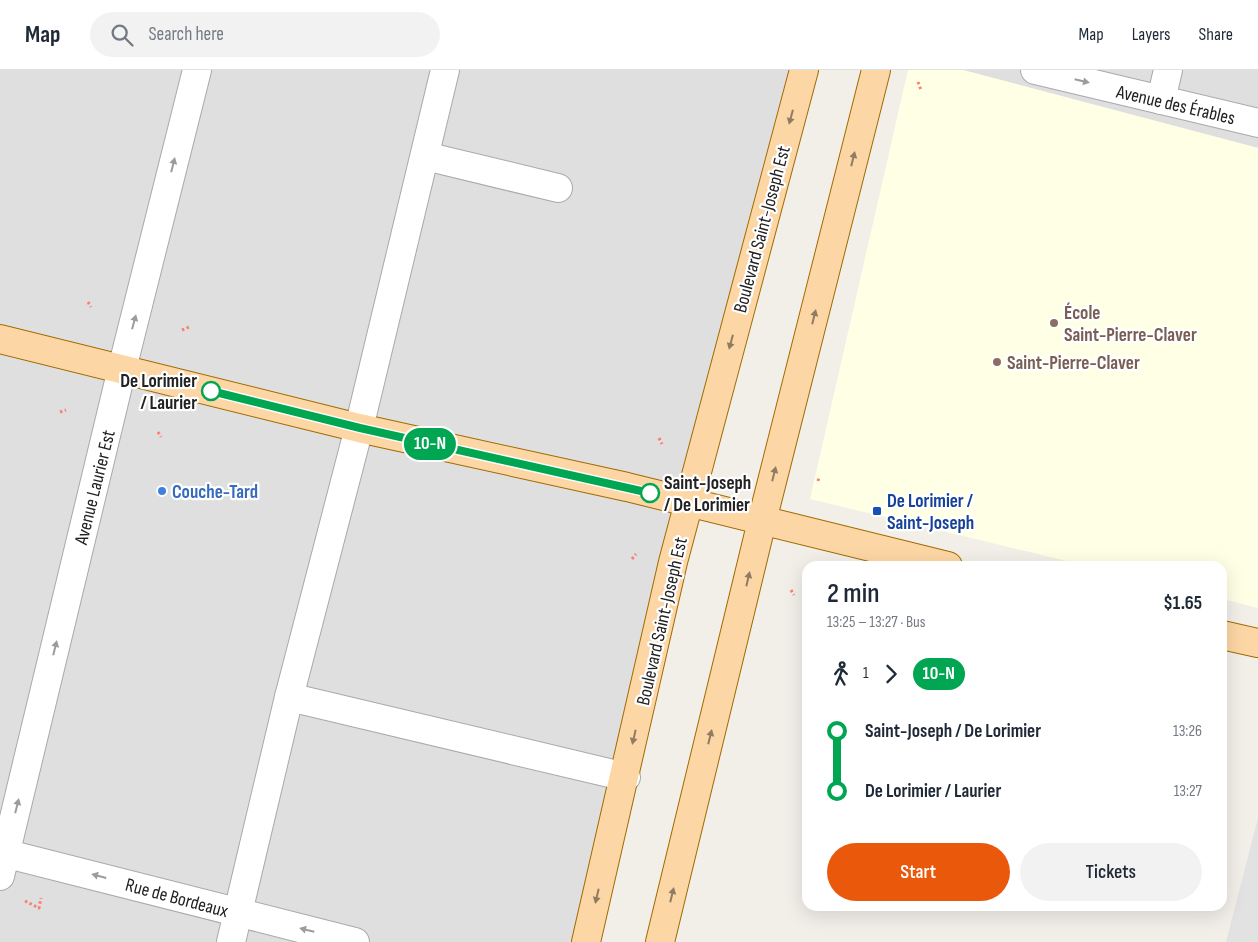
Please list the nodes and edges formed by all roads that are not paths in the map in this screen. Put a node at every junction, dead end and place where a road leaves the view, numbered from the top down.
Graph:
1 (197, 70) edge
2 (444, 70) edge
3 (804, 70) edge
4 (876, 70) edge
5 (1035, 70) edge
6 (1168, 70) edge
7 (1160, 100) junction
8 (1258, 123) edge
9 (425, 156) junction
10 (558, 188) dead end
11 (0, 339) edge
12 (122, 369) junction
13 (360, 428) junction
14 (689, 502) junction
15 (762, 521) junction
16 (927, 561) edge
17 (1227, 635) edge
18 (1258, 643) edge
19 (289, 696) junction
20 (626, 777) junction
21 (2, 860) edge
22 (238, 914) junction
23 (230, 942) edge
24 (354, 942) edge
25 (586, 942) edge
26 (660, 942) edge

12 -> 1 street, Avenue Laurier Est
2 - 9 street
3 -> 14 main road, Boulevard Saint-Joseph Est
15 -> 4 main road
5 -> 7 street, Avenue des Érables
6 - 7 street
7 - 8 street, Avenue des Érables
9 - 10 street
9 - 13 street
11 - 12 main road
12 - 13 main road
21 -> 12 street, Avenue Laurier Est
13 - 14 main road
13 - 19 street
14 - 15 main road
14 -> 20 main road, Boulevard Saint-Joseph Est
15 - 16 main road
26 -> 15 main road
17 - 18 main road
19 - 20 street
19 - 22 street
20 -> 25 main road, Boulevard Saint-Joseph Est
22 -> 21 street, Rue de Bordeaux
22 - 23 street
24 -> 22 street, Rue de Bordeaux

